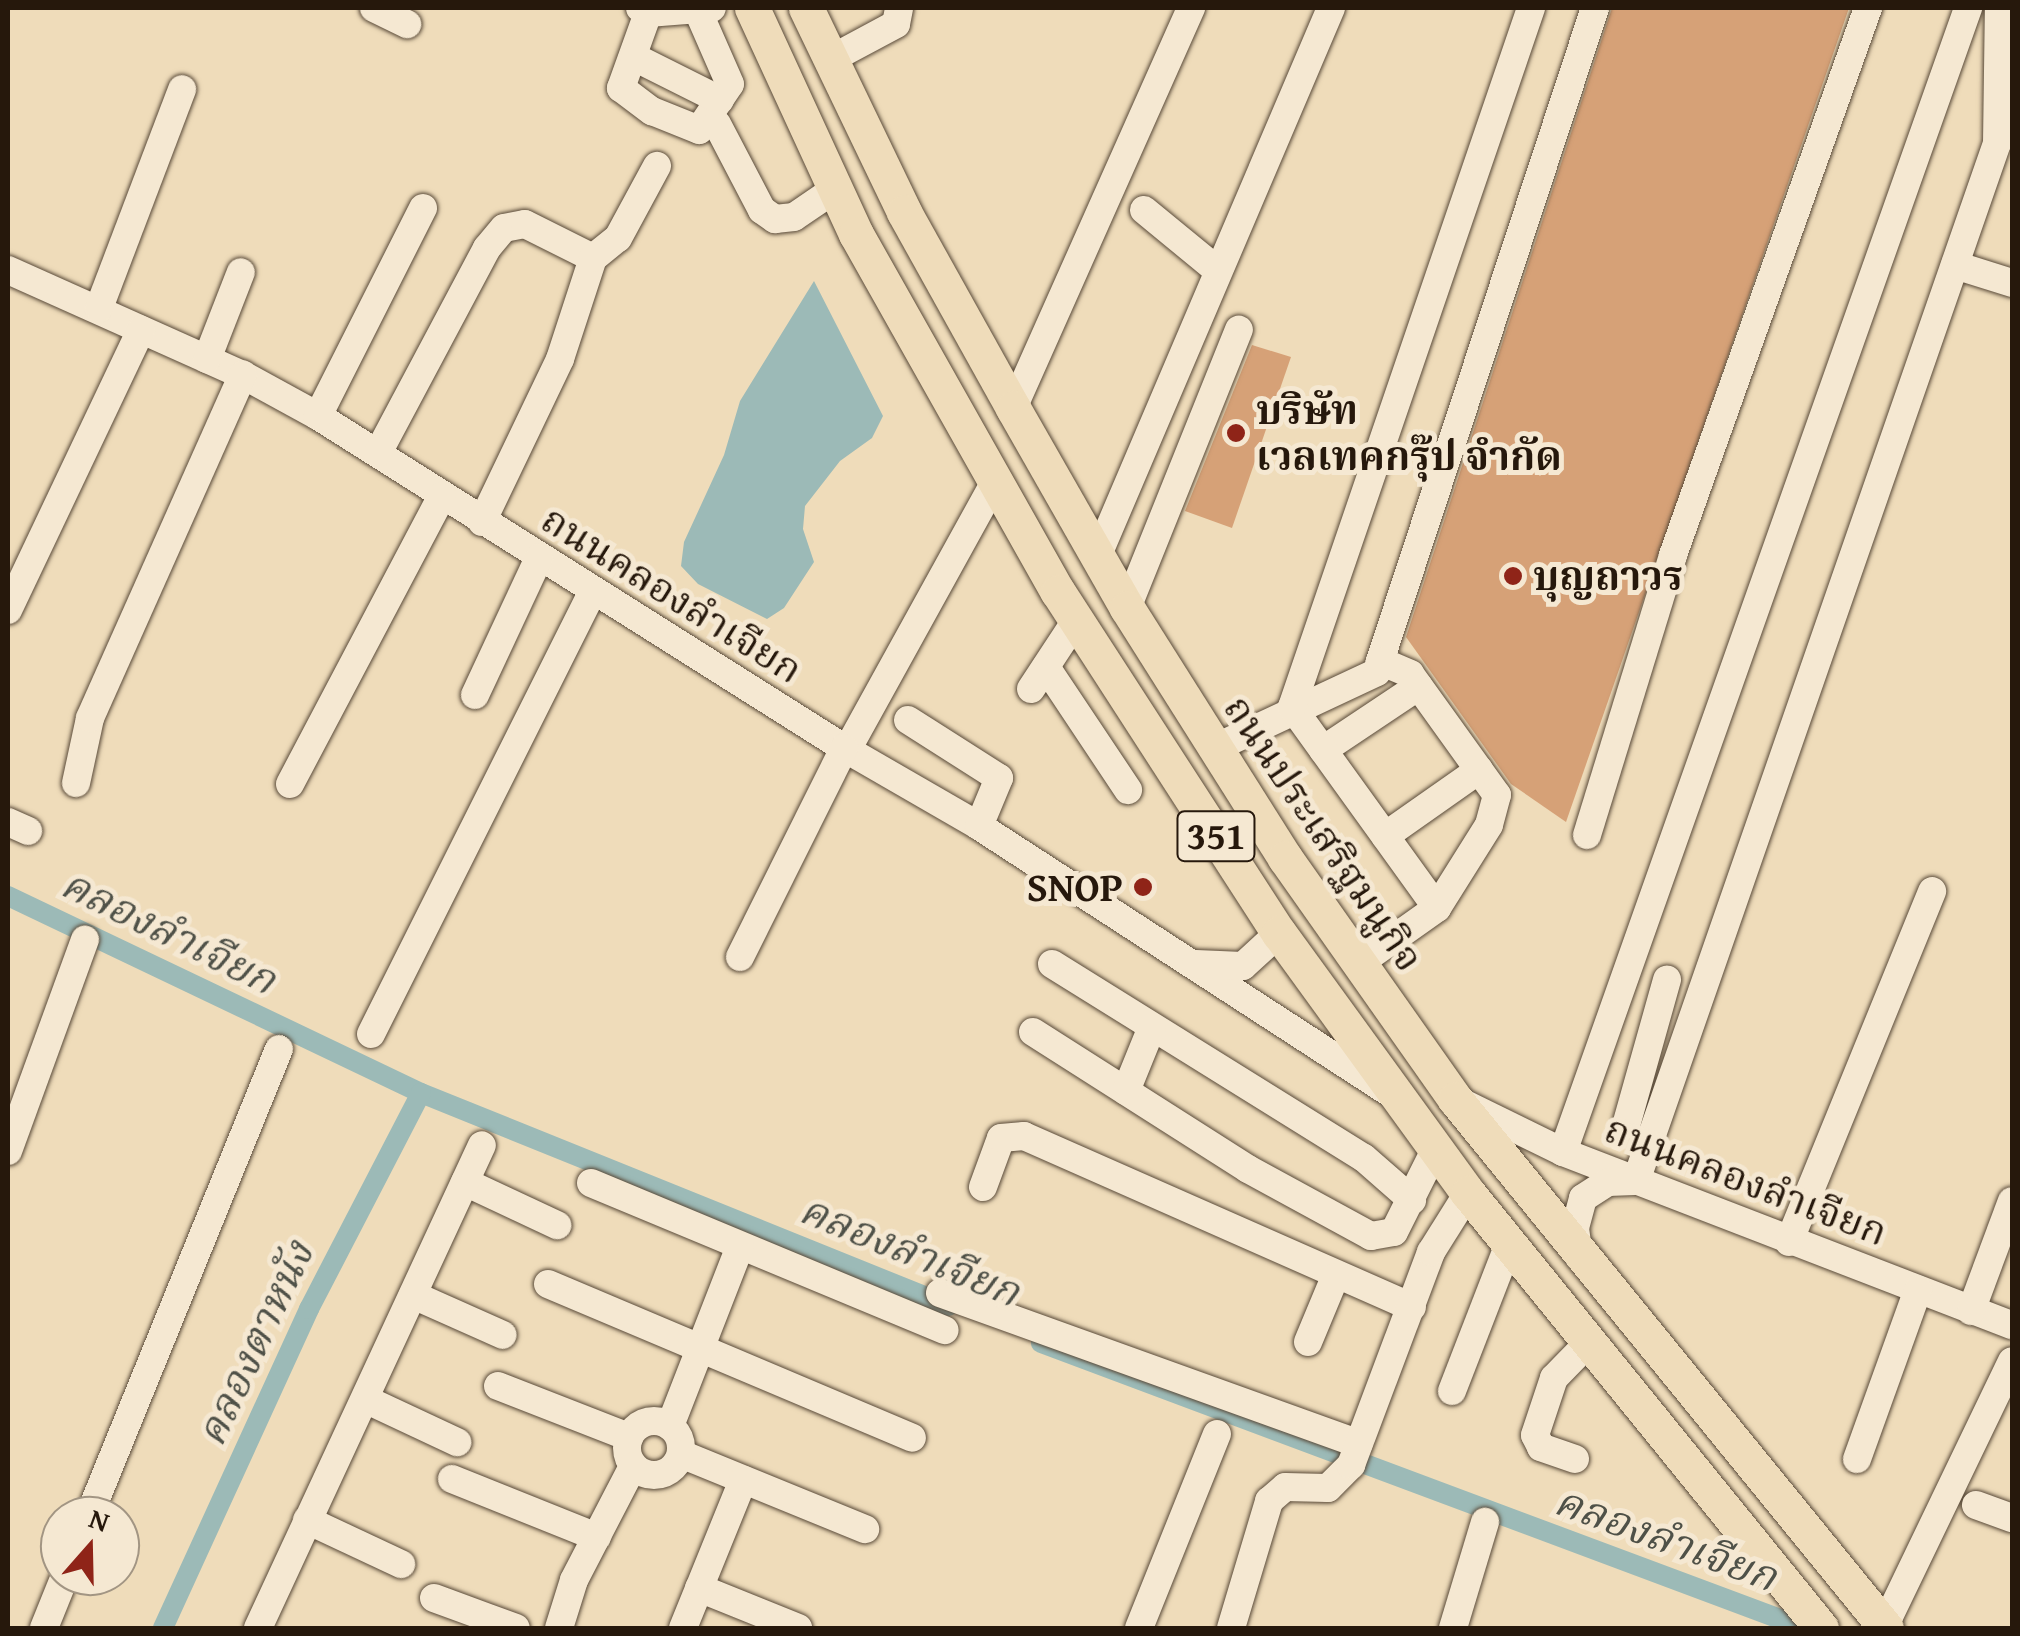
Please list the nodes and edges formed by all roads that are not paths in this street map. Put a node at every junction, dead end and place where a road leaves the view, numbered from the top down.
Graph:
1 (374, 8) edge
2 (752, 8) edge
3 (806, 8) edge
4 (900, 8) edge
5 (1191, 8) edge
6 (1331, 8) edge
7 (1531, 8) edge
8 (1595, 8) edge
9 (1868, 8) edge
10 (1968, 8) edge
11 (1999, 8) edge
12 (705, 9) edge
13 (644, 10) edge
14 (2012, 13) edge
15 (407, 24) dead end
16 (634, 57) junction
17 (829, 60) junction
18 (182, 89) dead end
19 (719, 112) junction
20 (2005, 146) edge
21 (657, 166) dead end
22 (836, 189) junction
23 (422, 208) dead end
24 (1144, 210) dead end
25 (593, 258) junction
26 (1955, 265) junction
27 (8, 270) edge
28 (1217, 270) junction
29 (241, 272) dead end
30 (2012, 283) edge
31 (99, 308) junction
32 (141, 330) junction
33 (1240, 330) dead end
34 (207, 359) junction
35 (243, 375) junction
36 (1013, 408) junction
37 (318, 416) junction
38 (378, 453) junction
39 (996, 480) junction
40 (442, 496) junction
41 (482, 522) junction
42 (1097, 557) junction
43 (539, 558) junction
44 (592, 592) junction
45 (1128, 608) junction
46 (8, 610) edge
47 (1075, 622) junction
48 (1380, 661) junction
49 (1419, 686) junction
50 (475, 695) dead end
51 (1292, 707) junction
52 (908, 720) dead end
53 (1214, 748) junction
54 (846, 749) junction
55 (1323, 750) junction
56 (1479, 770) junction
57 (76, 783) dead end
58 (290, 784) dead end
59 (1128, 790) dead end
60 (980, 826) junction
61 (1587, 834) dead end
62 (1386, 836) junction
63 (1932, 890) dead end
64 (1437, 908) junction
65 (1279, 932) junction
66 (86, 940) dead end
67 (740, 957) dead end
68 (1184, 962) junction
69 (1052, 964) dead end
70 (1358, 964) junction
71 (1667, 980) dead end
72 (1152, 1027) junction
73 (1606, 1031) junction
74 (1033, 1032) dead end
75 (371, 1034) dead end
76 (1648, 1048) junction
77 (279, 1049) dead end
78 (1126, 1091) junction
79 (1392, 1094) junction
80 (1455, 1100) junction
81 (1627, 1122) dead end
82 (482, 1145) dead end
83 (1434, 1150) junction
84 (8, 1151) edge
85 (1562, 1152) junction
86 (1636, 1181) junction
87 (465, 1182) junction
88 (592, 1182) dead end
89 (983, 1188) dead end
90 (1468, 1193) junction
91 (1412, 1200) junction
92 (2012, 1201) edge
93 (557, 1225) dead end
94 (1789, 1242) junction
95 (1509, 1244) junction
96 (740, 1246) junction
97 (1579, 1257) junction
98 (1336, 1278) junction
99 (548, 1284) dead end
100 (1918, 1290) junction
101 (940, 1293) dead end
102 (413, 1295) junction
103 (1412, 1307) junction
104 (1971, 1311) junction
105 (2012, 1325) edge
106 (945, 1330) dead end
107 (503, 1335) dead end
108 (1308, 1342) dead end
109 (1589, 1342) junction
110 (698, 1348) junction
111 (2012, 1361) edge
112 (498, 1386) dead end
113 (1452, 1391) dead end
114 (365, 1398) junction
115 (670, 1426) junction
116 (1218, 1434) dead end
117 (628, 1437) junction
118 (912, 1438) dead end
119 (457, 1442) dead end
120 (1356, 1452) junction
121 (681, 1454) junction
122 (1576, 1459) dead end
123 (1857, 1459) dead end
124 (633, 1466) junction
125 (452, 1479) dead end
126 (743, 1480) junction
127 (97, 1496) edge
128 (1976, 1505) dead end
129 (2012, 1518) edge
130 (307, 1520) junction
131 (1485, 1522) dead end
132 (865, 1530) dead end
133 (596, 1538) junction
134 (401, 1564) dead end
135 (699, 1588) junction
136 (57, 1596) edge
137 (434, 1598) dead end
138 (44, 1628) edge
139 (258, 1628) edge
140 (516, 1628) edge
141 (559, 1628) edge
142 (683, 1628) edge
143 (798, 1628) edge
144 (1140, 1628) edge
145 (1231, 1628) edge
146 (1453, 1628) edge
147 (1821, 1628) edge
148 (1885, 1628) edge

1 - 15 street
2 - 22 main road, 351
3 - 17 main road, ถนนประเสริฐมนูกิจ / 351
4 - 17 street
5 - 36 street
6 - 28 street
7 - 51 street
8 - 48 street
9 - 61 street
10 - 73 street
11 - 14 street
11 - 20 street
12 - 13 street
12 - 19 street
13 - 16 street
16 - 19 street
16 - 19 street
17 - 36 main road, ถนนประเสริฐมนูกิจ / 351
18 - 31 street
19 - 22 street
20 - 26 street
21 - 25 street
22 - 39 main road, 351
23 - 37 street
24 - 28 street
25 - 38 street
25 - 41 street
26 - 30 street
26 - 86 street
27 - 31 street, ถนนคลองลำเจียก
28 - 42 street
29 - 34 street
31 - 32 street, ถนนคลองลำเจียก
32 - 34 street, ถนนคลองลำเจียก
32 - 46 street
33 - 45 street
34 - 35 street, ถนนคลองลำเจียก
35 - 37 street, ถนนคลองลำเจียก
35 - 57 street
36 - 42 main road, ถนนประเสริฐมนูกิจ / 351
37 - 38 street, ถนนคลองลำเจียก
38 - 40 street, ถนนคลองลำเจียก
39 - 47 main road, 351
39 - 54 street
40 - 41 street, ถนนคลองลำเจียก
40 - 58 street
41 - 43 street, ถนนคลองลำเจียก
42 - 45 main road, ถนนประเสริฐมนูกิจ / 351
43 - 44 street, ถนนคลองลำเจียก
43 - 50 street
44 - 54 street, ถนนคลองลำเจียก
44 - 75 street
45 - 53 main road, ถนนประเสริฐมนูกิจ / 351
47 - 59 street
47 - 65 main road, 351
48 - 49 street
48 - 51 street
49 - 55 street
49 - 56 street
51 - 53 street
51 - 55 street
52 - 60 street
53 - 70 main road, ถนนประเสริฐมนูกิจ / 351
54 - 60 street, ถนนคลองลำเจียก
54 - 67 street
55 - 62 street
56 - 62 street
56 - 64 street
60 - 68 street, ถนนคลองลำเจียก
62 - 64 street
63 - 94 street
64 - 70 street
65 - 68 street, ถนนคลองลำเจียก
65 - 79 main road, 351
66 - 84 street
68 - 79 street
69 - 72 street
70 - 80 main road, ถนนประเสริฐมนูกิจ / 351
71 - 76 street
72 - 78 street
72 - 91 street
73 - 76 street
73 - 85 street
74 - 78 street
76 - 81 street
77 - 127 street
78 - 91 street
79 - 83 main road, 351
80 - 85 street, ถนนคลองลำเจียก
80 - 97 main road, ถนนประเสริฐมนูกิจ / 351
82 - 87 street
83 - 90 main road, 351
83 - 91 street
85 - 86 street, ถนนคลองลำเจียก
86 - 94 street, ถนนคลองลำเจียก
86 - 97 street
87 - 93 street
87 - 102 street
88 - 96 street
89 - 98 street
90 - 95 main road, 351
90 - 103 street
92 - 104 street
94 - 100 street, ถนนคลองลำเจียก
95 - 109 main road, 351
95 - 113 street
96 - 106 street
96 - 110 street
97 - 148 main road, ถนนประเสริฐมนูกิจ / 351
98 - 103 street
98 - 108 street
99 - 110 street
100 - 104 street, ถนนคลองลำเจียก
100 - 123 street
101 - 120 street
102 - 107 street
102 - 114 street
103 - 120 street
104 - 105 street, ถนนคลองลำเจียก
109 - 122 street
109 - 147 main road, 351
110 - 115 street
110 - 118 street
111 - 148 street
112 - 117 street
114 - 119 street
114 - 130 street
115 - 117 street
115 - 121 street
116 - 144 street
117 - 124 street
120 - 145 street
121 - 124 street
121 - 126 street
124 - 133 street
125 - 133 street
126 - 132 street
126 - 135 street
128 - 129 street
130 - 134 street
130 - 139 street
131 - 146 street
133 - 141 street
135 - 142 street
135 - 143 street
136 - 138 street
137 - 140 street

